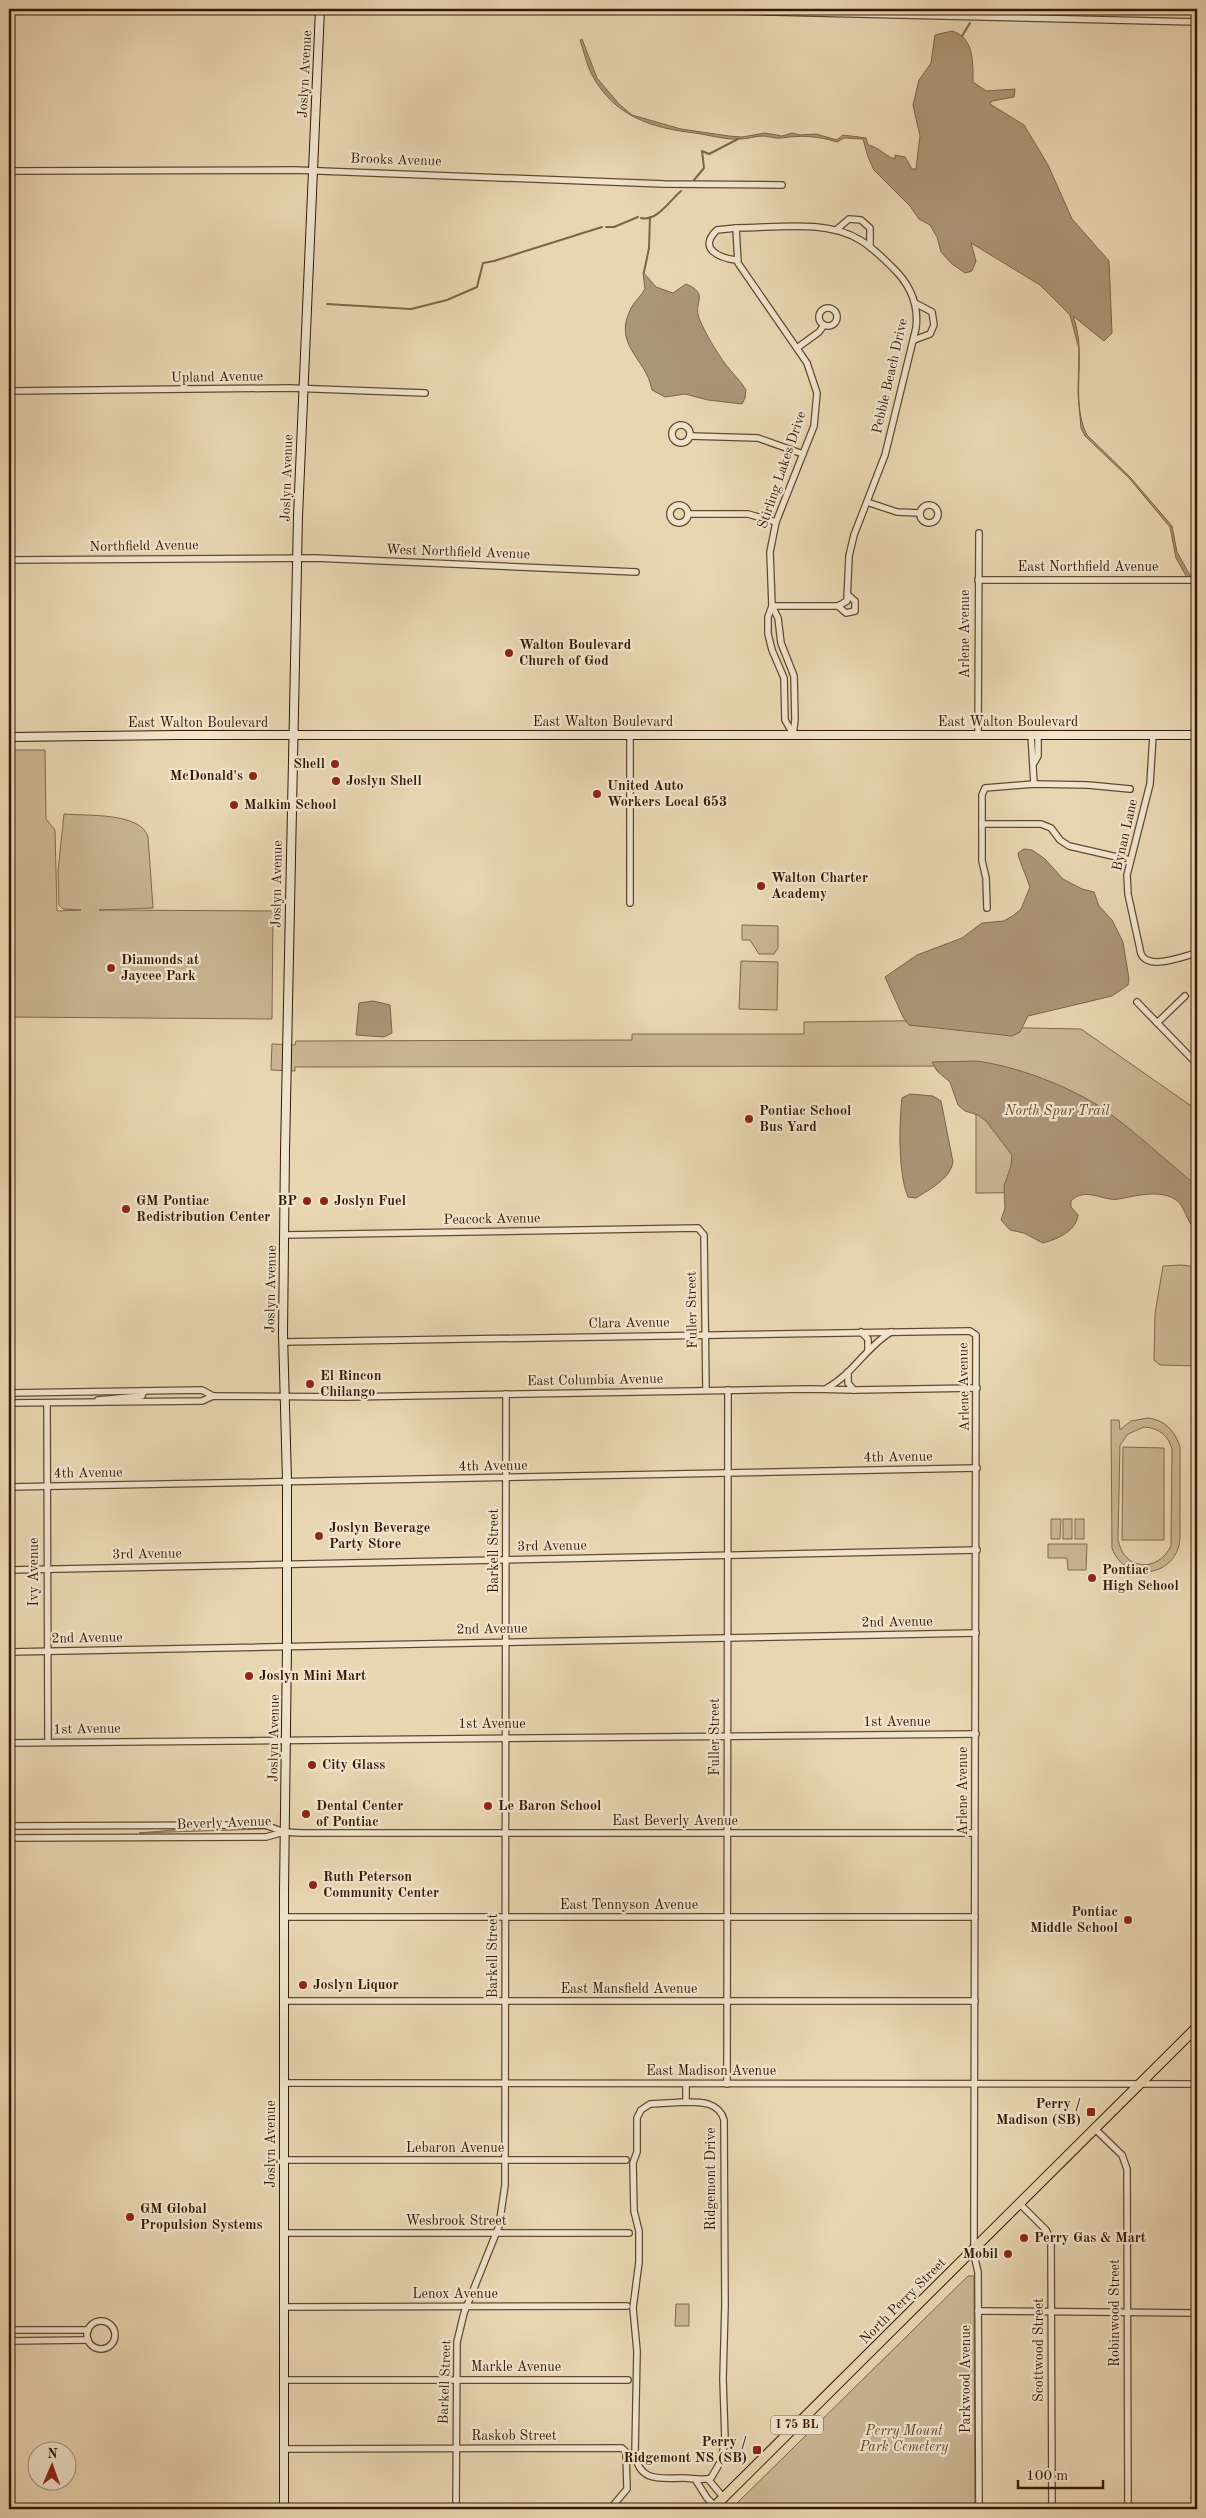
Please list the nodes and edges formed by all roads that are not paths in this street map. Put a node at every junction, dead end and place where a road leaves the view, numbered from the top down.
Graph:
1 (320, 9) edge
2 (651, 9) edge
3 (771, 10) edge
4 (918, 12) edge
5 (1197, 22) edge
6 (312, 170) junction
7 (9, 172) edge
8 (782, 185) dead end
9 (736, 228) junction
10 (836, 230) junction
11 (870, 246) junction
12 (736, 260) junction
13 (915, 303) junction
14 (824, 325) dead end
15 (914, 340) junction
16 (797, 348) junction
17 (303, 388) junction
18 (9, 391) edge
19 (425, 393) dead end
20 (690, 436) dead end
21 (803, 454) junction
22 (867, 502) junction
23 (920, 513) dead end
24 (688, 514) dead end
25 (776, 522) junction
26 (979, 533) dead end
27 (279, 558) joint
28 (297, 558) junction
29 (9, 560) edge
30 (636, 572) dead end
31 (978, 580) junction
32 (1197, 580) edge
33 (848, 595) junction
34 (772, 606) junction
35 (838, 606) junction
36 (786, 688) junction
37 (796, 688) junction
38 (630, 734) junction
39 (793, 734) junction
40 (978, 734) junction
41 (1035, 734) junction
42 (292, 735) junction
43 (1153, 735) junction
44 (1197, 735) edge
45 (9, 737) edge
46 (1034, 784) junction
47 (1130, 789) dead end
48 (982, 824) junction
49 (1130, 860) junction
50 (630, 903) dead end
51 (986, 908) dead end
52 (1197, 953) edge
53 (1185, 996) dead end
54 (1137, 1002) dead end
55 (1157, 1023) junction
56 (1197, 1064) edge
57 (701, 1229) joint
58 (284, 1235) junction
59 (861, 1332) junction
60 (891, 1332) junction
61 (705, 1334) junction
62 (975, 1334) joint
63 (283, 1342) junction
64 (868, 1350) junction
65 (848, 1372) junction
66 (977, 1388) junction
67 (825, 1389) junction
68 (706, 1390) junction
69 (728, 1390) junction
70 (855, 1390) junction
71 (144, 1391) junction
72 (9, 1393) edge
73 (506, 1394) junction
74 (213, 1396) junction
75 (285, 1396) junction
76 (83, 1402) junction
77 (47, 1403) junction
78 (9, 1404) edge
79 (977, 1468) junction
80 (728, 1474) junction
81 (506, 1478) junction
82 (287, 1481) junction
83 (46, 1486) junction
84 (9, 1487) edge
85 (977, 1550) junction
86 (728, 1555) junction
87 (506, 1559) junction
88 (287, 1563) junction
89 (47, 1569) junction
90 (9, 1570) edge
91 (976, 1633) junction
92 (728, 1638) junction
93 (506, 1642) junction
94 (287, 1646) junction
95 (47, 1651) junction
96 (9, 1652) edge
97 (976, 1734) junction
98 (728, 1735) junction
99 (506, 1737) junction
100 (287, 1739) junction
101 (48, 1742) junction
102 (9, 1743) edge
103 (9, 1826) edge
104 (284, 1832) junction
105 (506, 1833) junction
106 (728, 1833) junction
107 (975, 1833) junction
108 (9, 1838) edge
109 (284, 1917) junction
110 (506, 1917) junction
111 (728, 1917) junction
112 (975, 1917) junction
113 (283, 2001) junction
114 (506, 2001) junction
115 (727, 2001) junction
116 (974, 2001) junction
117 (1197, 2027) edge
118 (283, 2083) junction
119 (506, 2084) junction
120 (686, 2084) junction
121 (727, 2084) junction
122 (974, 2084) junction
123 (1140, 2084) junction
124 (1197, 2084) edge
125 (686, 2102) junction
126 (1095, 2129) junction
127 (283, 2160) junction
128 (506, 2160) junction
129 (626, 2160) dead end
130 (1020, 2204) junction
131 (283, 2233) junction
132 (628, 2233) dead end
133 (497, 2234) junction
134 (974, 2249) junction
135 (466, 2306) junction
136 (626, 2306) dead end
137 (283, 2307) junction
138 (978, 2311) junction
139 (1051, 2312) junction
140 (1128, 2312) junction
141 (1197, 2313) edge
142 (9, 2330) edge
143 (88, 2330) junction
144 (88, 2340) junction
145 (9, 2341) edge
146 (283, 2380) junction
147 (456, 2380) junction
148 (628, 2380) dead end
149 (456, 2448) junction
150 (284, 2449) junction
151 (695, 2479) junction
152 (708, 2479) junction
153 (724, 2498) junction
154 (714, 2508) edge
155 (284, 2509) edge
156 (456, 2509) edge
157 (610, 2509) edge
158 (979, 2509) edge
159 (1052, 2509) edge
160 (1128, 2509) edge

1 - 6 main road, Joslyn Avenue
2 - 3 street
3 - 4 street
4 - 5 street
6 - 7 street, Brooks Avenue
6 - 8 street, Brooks Avenue
6 - 17 main road, Joslyn Avenue
9 - 10 street, Pebble Beach Drive
9 - 12 street
9 - 12 street, Pebble Beach Drive
10 - 11 street, Pebble Beach Drive
10 - 11 street
11 - 13 street, Pebble Beach Drive
12 - 16 street, Stirling Lakes Drive
13 - 15 street, Pebble Beach Drive
13 - 15 street
14 - 16 street
15 - 22 street, Pebble Beach Drive
16 - 21 street, Stirling Lakes Drive
17 - 18 street, Upland Avenue
17 - 19 street, Upland Avenue
17 - 28 main road, Joslyn Avenue
20 - 21 street
21 - 25 street, Stirling Lakes Drive
22 - 23 street
22 - 33 street, Pebble Beach Drive
24 - 25 street
25 - 34 street, Stirling Lakes Drive
26 - 31 street, Arlene Avenue
27 - 28 street, West Northfield Avenue
27 - 29 street, Northfield Avenue
28 - 30 street, West Northfield Avenue
28 - 42 main road, Joslyn Avenue
31 - 32 street, East Northfield Avenue
31 - 40 street, Arlene Avenue
33 - 35 street
33 - 35 street, Pebble Beach Drive
34 - 35 street
34 - 36 street, Stirling Lakes Drive
34 - 37 street, Stirling Lakes Drive
36 - 37 street
36 - 39 street, Stirling Lakes Drive
37 - 39 street, Stirling Lakes Drive
38 - 39 main road, East Walton Boulevard
38 - 42 main road, East Walton Boulevard
38 - 50 street
39 - 40 main road, East Walton Boulevard
40 - 41 main road, East Walton Boulevard
41 - 43 main road, East Walton Boulevard
41 - 46 street
42 - 45 main road, East Walton Boulevard
42 - 58 main road, Joslyn Avenue
43 - 44 main road, East Walton Boulevard
43 - 49 street, Bynan Lane
46 - 47 street
46 - 48 street
48 - 49 street
48 - 51 street
49 - 52 street, Bynan Lane
53 - 55 street
54 - 55 street
55 - 56 street
57 - 58 street, Peacock Avenue
57 - 61 street, Fuller Street
58 - 63 main road, Joslyn Avenue
59 - 60 street, Clara Avenue
59 - 61 street, Clara Avenue
59 - 64 street
60 - 62 street, Clara Avenue
60 - 64 street
61 - 63 street, Clara Avenue
61 - 68 street, Fuller Street
62 - 66 street, Arlene Avenue
63 - 75 main road, Joslyn Avenue
64 - 65 street
65 - 67 street
65 - 70 street
66 - 70 street, East Columbia Avenue
66 - 79 street, Arlene Avenue
67 - 69 street, East Columbia Avenue
67 - 70 street, East Columbia Avenue
68 - 69 street, East Columbia Avenue
68 - 73 street, East Columbia Avenue
69 - 80 street, Fuller Street
71 - 72 street, East Columbia Avenue
71 - 74 street, East Columbia Avenue
71 - 76 street, East Columbia Avenue
73 - 75 street, East Columbia Avenue
73 - 81 street, Barkell Street
74 - 75 street, East Columbia Avenue
74 - 76 street, East Columbia Avenue
75 - 82 main road, Joslyn Avenue
76 - 77 street, East Columbia Avenue
77 - 78 street, East Columbia Avenue
77 - 83 street, Ivy Avenue
79 - 80 street, 4th Avenue
79 - 85 street, Arlene Avenue
80 - 81 street, 4th Avenue
80 - 86 street, Fuller Street
81 - 82 street, 4th Avenue
81 - 87 street, Barkell Street
82 - 83 street, 4th Avenue
82 - 88 main road, Joslyn Avenue
83 - 84 street, 4th Avenue
83 - 89 street, Ivy Avenue
85 - 86 street, 3rd Avenue
85 - 91 street, Arlene Avenue
86 - 87 street, 3rd Avenue
86 - 92 street, Fuller Street
87 - 88 street, 3rd Avenue
87 - 93 street, Barkell Street
88 - 89 street, 3rd Avenue
88 - 94 main road, Joslyn Avenue
89 - 90 street, 3rd Avenue
89 - 95 street, Ivy Avenue
91 - 92 street, 2nd Avenue
91 - 97 street, Arlene Avenue
92 - 93 street, 2nd Avenue
92 - 98 street, Fuller Street
93 - 94 street, 2nd Avenue
93 - 99 street, Barkell Street
94 - 95 street, 2nd Avenue
94 - 100 main road, Joslyn Avenue
95 - 96 street, 2nd Avenue
95 - 101 street, Ivy Avenue
97 - 98 street, 1st Avenue
97 - 107 street, Arlene Avenue
98 - 99 street, 1st Avenue
98 - 106 street, Fuller Street
99 - 100 street, 1st Avenue
99 - 105 street, Barkell Street
100 - 101 street, 1st Avenue
100 - 104 main road, Joslyn Avenue
101 - 102 street, 1st Avenue
103 - 104 street, Beverly Avenue
104 - 105 street, East Beverly Avenue
104 - 108 street, Beverly Avenue
104 - 109 main road, Joslyn Avenue
105 - 106 street, East Beverly Avenue
105 - 110 street, Barkell Street
106 - 107 street, East Beverly Avenue
106 - 111 street, Fuller Street
107 - 112 street, Arlene Avenue
109 - 110 street, East Tennyson Avenue
109 - 113 main road, Joslyn Avenue
110 - 111 street, East Tennyson Avenue
110 - 114 street, Barkell Street
111 - 112 street, East Tennyson Avenue
111 - 115 street, Fuller Street
112 - 116 street, Arlene Avenue
113 - 114 street, East Mansfield Avenue
113 - 118 main road, Joslyn Avenue
114 - 115 street, East Mansfield Avenue
114 - 119 street, Barkell Street
115 - 116 street, East Mansfield Avenue
115 - 121 street, Fuller Street
116 - 122 street, Arlene Avenue
117 - 123 main road, North Perry Street / I 75 BL
118 - 119 street, East Madison Avenue
118 - 127 main road, Joslyn Avenue
119 - 120 street, East Madison Avenue
119 - 128 street, Barkell Street
120 - 121 street, East Madison Avenue
120 - 125 street
121 - 122 street, East Madison Avenue
122 - 123 street, East Madison Avenue
122 - 134 street, Arlene Avenue
123 - 124 street, East Madison Avenue
123 - 126 main road, North Perry Street / I 75 BL
125 - 151 street, Ridgemont Drive
125 - 152 street, Ridgemont Drive
126 - 130 main road, North Perry Street / I 75 BL
126 - 140 street, Robinwood Street
127 - 128 street, Lebaron Avenue
127 - 131 main road, Joslyn Avenue
128 - 129 street, Lebaron Avenue
128 - 133 street, Barkell Street
130 - 134 main road, North Perry Street / I 75 BL
130 - 139 street, Scottwood Street
131 - 133 street, Wesbrook Street
131 - 137 main road, Joslyn Avenue
132 - 133 street, Wesbrook Street
133 - 135 street, Barkell Street
134 - 138 street, Parkwood Avenue
134 - 153 main road, North Perry Street / I 75 BL
135 - 136 street, Lenox Avenue
135 - 137 street, Lenox Avenue
135 - 147 street, Barkell Street
137 - 146 main road, Joslyn Avenue
138 - 139 street
138 - 158 street, Parkwood Avenue
139 - 140 street
139 - 159 street, Scottwood Street
140 - 141 street
140 - 160 street, Robinwood Street
142 - 143 street
143 - 144 street
143 - 144 street
144 - 145 street
146 - 147 street, Markle Avenue
146 - 150 main road, Joslyn Avenue
147 - 148 street, Markle Avenue
147 - 149 street, Barkell Street
149 - 150 street, Raskob Street
149 - 156 street, Barkell Street
149 - 157 street, Raskob Street
150 - 155 main road, Joslyn Avenue
151 - 152 street, Ridgemont Drive
151 - 154 street
152 - 153 street
153 - 154 main road, North Perry Street / I 75 BL

